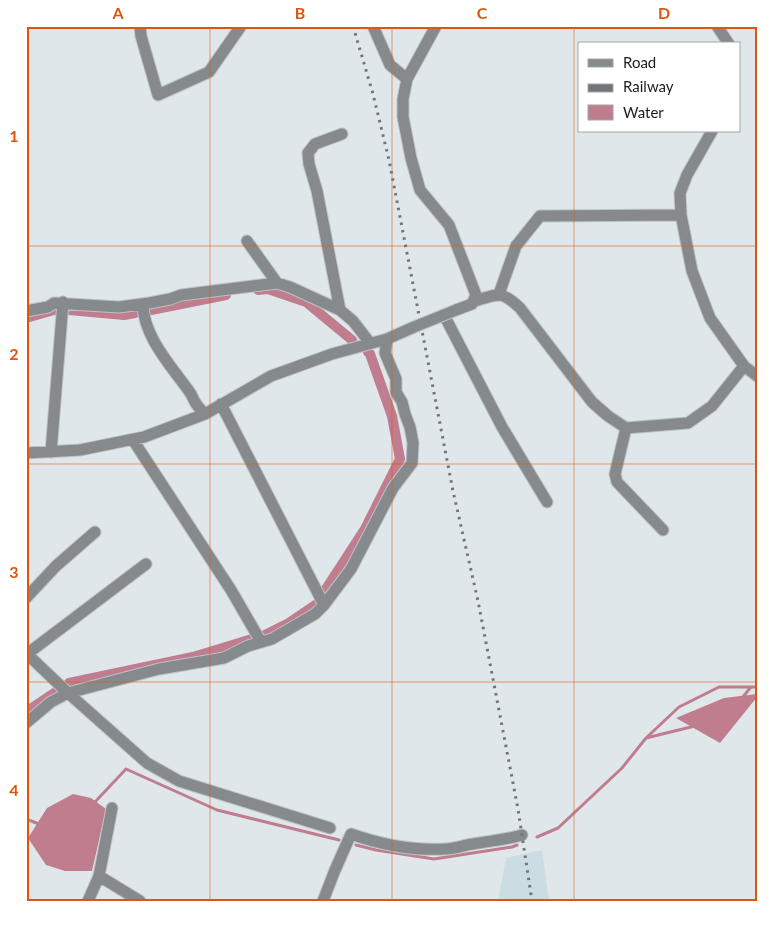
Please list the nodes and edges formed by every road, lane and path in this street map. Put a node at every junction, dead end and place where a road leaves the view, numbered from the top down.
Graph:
1 (140, 26) edge
2 (241, 26) edge
3 (373, 26) edge
4 (436, 26) edge
5 (717, 26) edge
6 (728, 42) edge
7 (407, 79) junction
8 (709, 132) edge
9 (342, 134) dead end
10 (681, 215) junction
11 (247, 241) dead end
12 (277, 284) junction
13 (499, 294) junction
14 (475, 301) junction
15 (63, 302) junction
16 (143, 304) junction
17 (340, 310) junction
18 (26, 311) edge
19 (444, 315) junction
20 (387, 339) junction
21 (370, 343) junction
22 (744, 366) junction
23 (757, 376) edge
24 (221, 404) junction
25 (205, 414) junction
26 (626, 428) junction
27 (132, 440) junction
28 (51, 452) junction
29 (26, 453) edge
30 (547, 502) dead end
31 (663, 530) dead end
32 (95, 532) dead end
33 (146, 564) dead end
34 (26, 598) edge
35 (324, 605) junction
36 (260, 642) junction
37 (26, 654) edge
38 (68, 693) junction
39 (26, 723) edge
40 (112, 808) dead end
41 (330, 828) dead end
42 (522, 835) dead end
43 (99, 876) junction
44 (88, 901) edge
45 (140, 901) edge
46 (324, 901) edge

1 - 2 street
3 - 7 street
4 - 7 street
5 - 6 street
7 - 14 street
8 - 10 street
9 - 17 street
10 - 13 street
10 - 22 street
11 - 12 street
12 - 16 street
12 - 17 street
13 - 14 street
13 - 26 street
14 - 19 street, bridge
15 - 16 street
15 - 18 street
15 - 28 street
16 - 25 street
17 - 21 street
19 - 20 street, bridge
19 - 30 street
20 - 21 street
20 - 35 street
21 - 24 street
22 - 23 street
22 - 26 street
24 - 25 street
24 - 35 street
25 - 27 street
26 - 31 street
27 - 28 street
27 - 36 street
28 - 29 street
32 - 34 street
33 - 37 street
35 - 36 street
36 - 38 street
37 - 38 street
38 - 39 street
38 - 41 street
40 - 43 street
42 - 46 street
43 - 44 street
43 - 45 street

